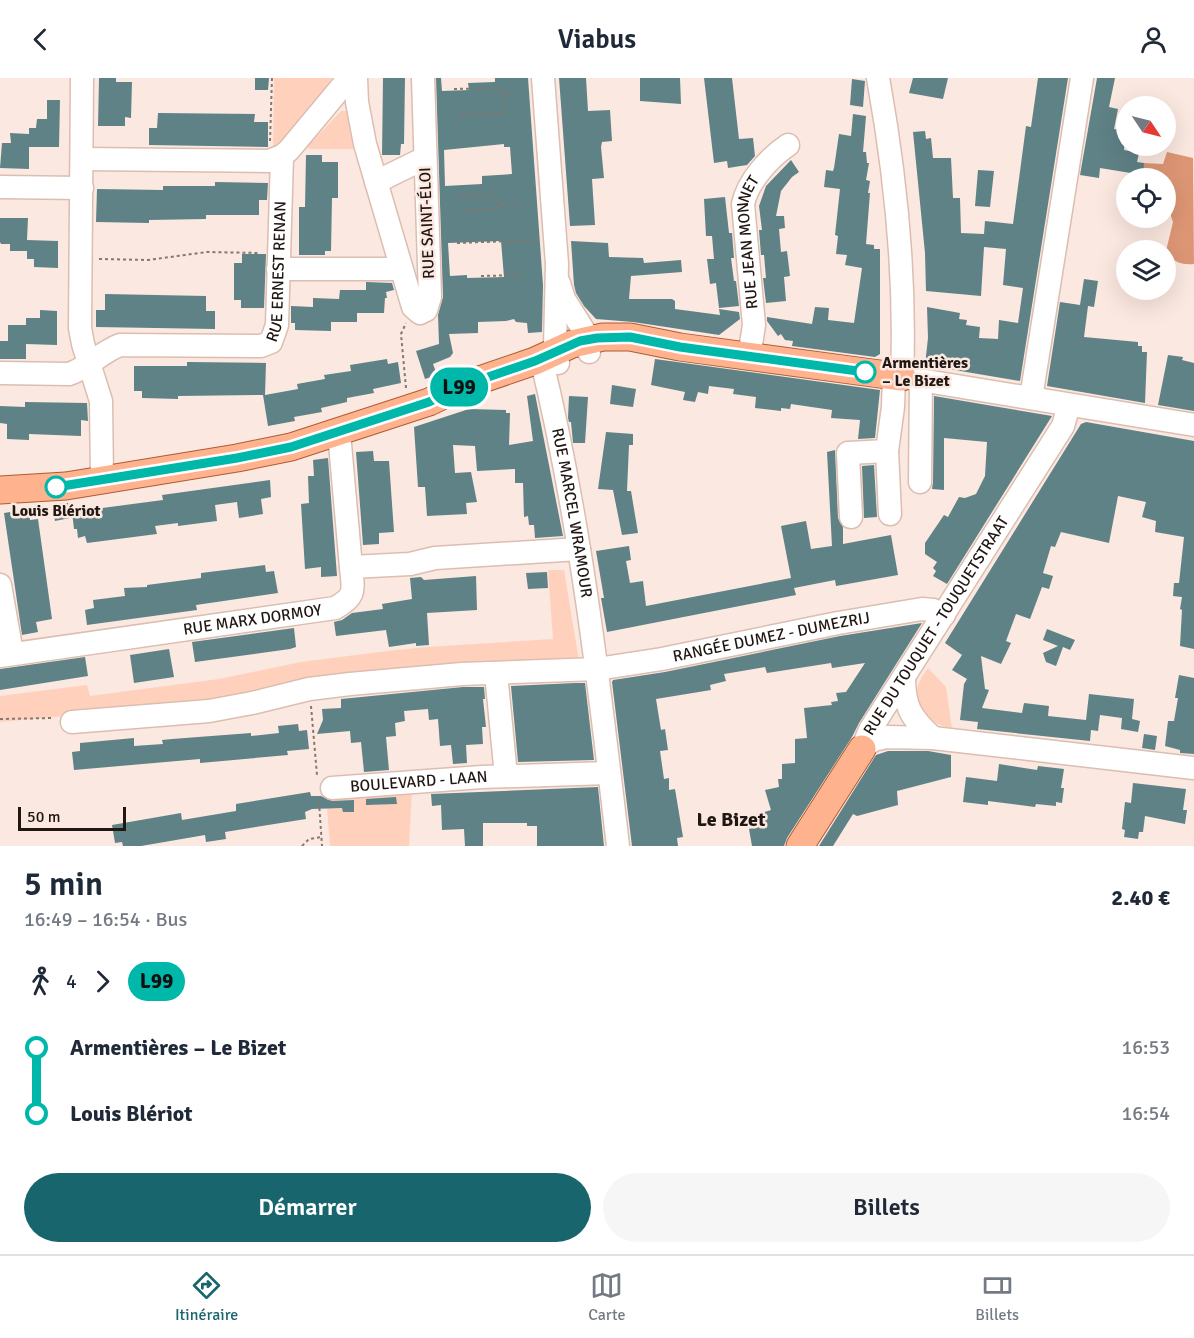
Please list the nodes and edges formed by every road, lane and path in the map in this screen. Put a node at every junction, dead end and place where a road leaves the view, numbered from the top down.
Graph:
1 (82, 78) edge
2 (272, 78) edge
3 (349, 78) edge
4 (356, 78) edge
5 (423, 78) edge
6 (543, 78) edge
7 (878, 78) edge
8 (891, 78) edge
9 (1082, 78) edge
10 (454, 89) dead end
11 (512, 93) dead end
12 (504, 94) junction
13 (461, 115) dead end
14 (788, 145) dead end
15 (275, 158) junction
16 (425, 158) junction
17 (82, 159) junction
18 (892, 171) junction
19 (376, 182) junction
20 (0, 187) edge
21 (82, 188) junction
22 (460, 196) dead end
23 (520, 202) dead end
24 (502, 204) junction
25 (466, 210) dead end
26 (555, 239) junction
27 (457, 243) dead end
28 (81, 258) junction
29 (279, 261) junction
30 (401, 268) junction
31 (557, 273) junction
32 (524, 275) dead end
33 (481, 276) dead end
34 (413, 307) junction
35 (588, 346) junction
36 (749, 357) junction
37 (550, 360) junction
38 (89, 363) junction
39 (0, 373) edge
40 (906, 378) junction
41 (1031, 398) junction
42 (419, 405) junction
43 (1069, 405) junction
44 (1194, 425) edge
45 (339, 433) junction
46 (887, 451) junction
47 (102, 480) junction
48 (920, 482) dead end
49 (0, 489) edge
50 (890, 514) dead end
51 (851, 517) dead end
52 (579, 549) junction
53 (351, 567) junction
54 (0, 585) edge
55 (944, 615) junction
56 (6, 654) edge
57 (597, 669) junction
58 (496, 673) junction
59 (904, 677) junction
60 (309, 689) junction
61 (0, 719) edge
62 (72, 722) joint
63 (933, 738) junction
64 (862, 749) junction
65 (1194, 768) edge
66 (609, 773) junction
67 (506, 776) junction
68 (323, 789) junction
69 (322, 837) junction
70 (302, 846) edge
71 (322, 846) edge
72 (618, 846) edge
73 (800, 846) edge

1 - 17 street
2 - 15 path
3 - 15 street
4 - 19 street, RUE SAINT-ÉLOI
5 - 16 street, RUE SAINT-ÉLOI
6 - 26 street
7 - 18 street
8 - 18 street
9 - 41 street
10 - 12 path
11 - 12 path
12 - 13 path
14 - 36 street, RUE JEAN MONNET
15 - 17 street
15 - 29 street, RUE ERNEST RENAN
16 - 19 street
16 - 34 street, RUE SAINT-ÉLOI
17 - 21 street
18 - 40 street
19 - 30 street, RUE SAINT-ÉLOI
20 - 21 street
21 - 28 street
22 - 24 path
23 - 24 path
24 - 25 path
26 - 27 path
26 - 31 street
28 - 29 path
28 - 38 street
29 - 30 street, RUE SAINT-ÉLOI
29 - 38 street, RUE ERNEST RENAN
30 - 34 street, RUE SAINT-ÉLOI
31 - 35 street
31 - 37 street, RUE MARCEL WRAMOUR
32 - 33 path
34 - 42 path
35 - 36 main road
35 - 37 main road
36 - 40 main road
37 - 42 main road
37 - 52 street, RUE MARCEL WRAMOUR
38 - 39 street, RUE ERNEST RENAN
38 - 47 street
40 - 41 street
40 - 46 street
40 - 48 street
41 - 43 street
42 - 45 main road
43 - 44 street
43 - 55 street, RUE DU TOUQUET - TOUQUETSTRAAT
45 - 47 main road
45 - 53 street
46 - 50 street
46 - 51 street
47 - 49 main road
52 - 53 street
52 - 57 street, RUE MARCEL WRAMOUR
53 - 56 street, RUE MARX DORMOY
54 - 56 street
55 - 57 street, RANGÉE DUMEZ - DUMEZRIJ
55 - 59 street, RUE DU TOUQUET - TOUQUETSTRAAT
57 - 58 street, RANGÉE DUMEZ - DUMEZRIJ
57 - 66 street, RUE MARCEL WRAMOUR
58 - 60 street, RANGÉE DUMEZ - DUMEZRIJ
58 - 67 street, BOULEVARD - LAAN
59 - 63 street
59 - 64 street, RUE DU TOUQUET - TOUQUETSTRAAT
60 - 62 street, RANGÉE DUMEZ - DUMEZRIJ
60 - 68 path
61 - 62 path
63 - 64 street
63 - 65 street
64 - 73 main road, RUE DU TOUQUET - TOUQUETSTRAAT
66 - 67 street, BOULEVARD - LAAN
66 - 72 street, RUE MARCEL WRAMOUR
67 - 68 street, BOULEVARD - LAAN
68 - 69 path
69 - 70 path
69 - 71 path

